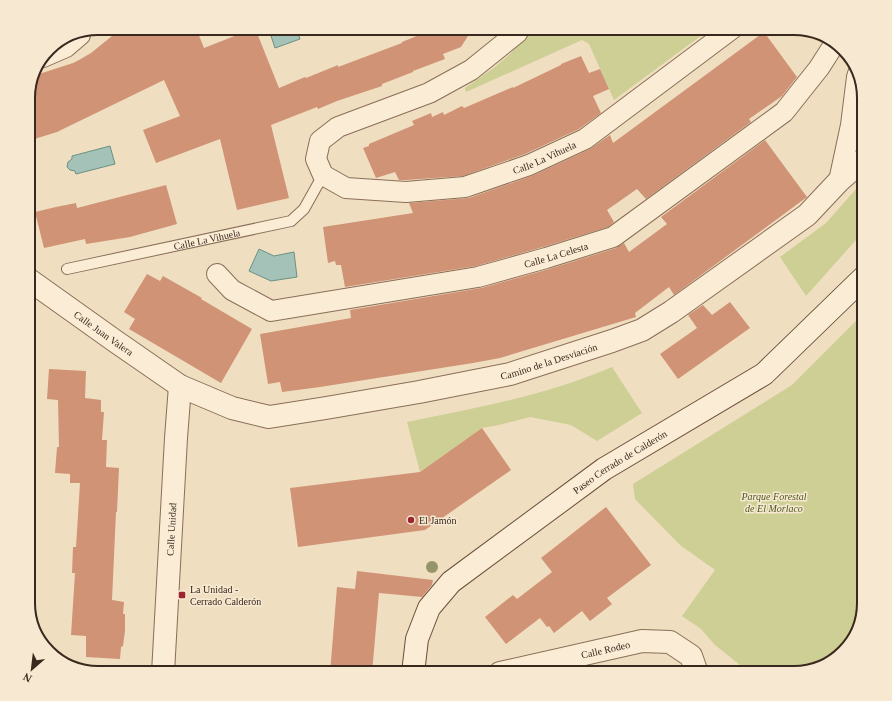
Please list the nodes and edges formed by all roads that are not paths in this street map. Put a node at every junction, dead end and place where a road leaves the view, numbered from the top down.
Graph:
1 (515, 35) edge
2 (724, 35) edge
3 (832, 48) edge
4 (856, 88) edge
5 (857, 165) edge
6 (323, 175) junction
7 (838, 181) junction
8 (67, 269) dead end
9 (217, 274) dead end
10 (857, 284) edge
11 (35, 285) edge
12 (180, 386) junction
13 (163, 666) edge
14 (414, 666) edge
15 (531, 666) edge
16 (695, 666) edge

1 - 6 street
2 - 6 street, Calle La Vihuela
3 - 9 street, Calle La Celesta
4 - 7 street
5 - 7 street, Camino de la Desviación
6 - 8 lane, Calle La Vihuela
7 - 12 street, Camino de la Desviación
10 - 14 street, Paseo Cerrado de Calderón
11 - 12 street, Calle Juan Valera
12 - 13 street, Calle Unidad
15 - 16 street, Calle Rodeo

